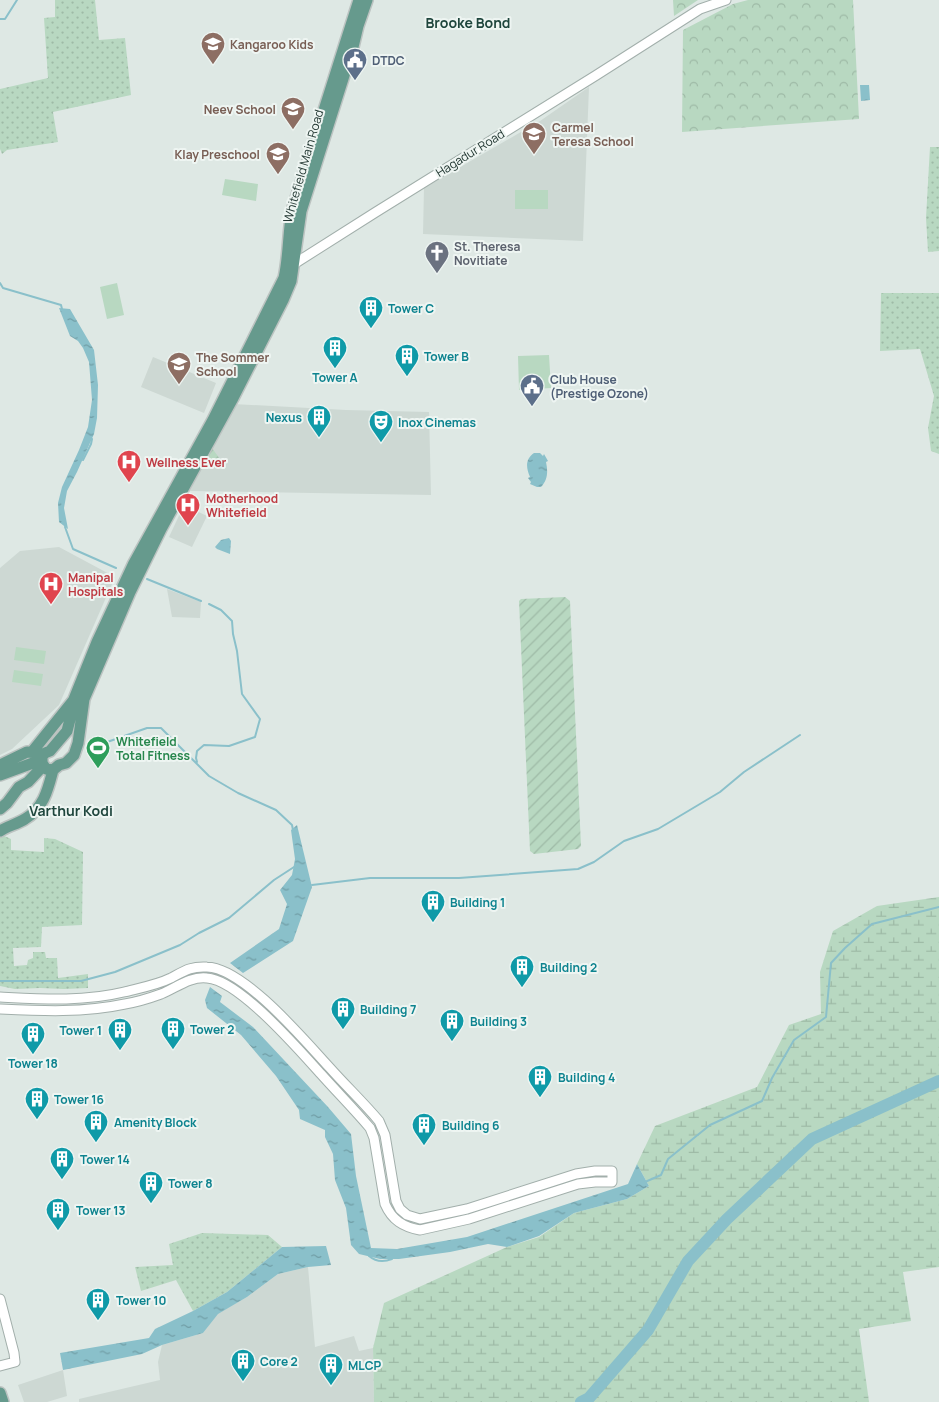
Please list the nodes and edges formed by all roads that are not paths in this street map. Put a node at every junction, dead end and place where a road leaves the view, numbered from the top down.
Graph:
1 (359, 0) edge
2 (367, 0) edge
3 (726, 0) edge
4 (290, 264) junction
5 (74, 699) junction
6 (46, 760) junction
7 (0, 765) edge
8 (0, 775) edge
9 (0, 808) edge
10 (0, 831) edge
11 (234, 977) junction
12 (228, 986) junction
13 (0, 997) edge
14 (80, 998) junction
15 (265, 1001) junction
16 (0, 1009) edge
17 (258, 1009) junction
18 (80, 1010) junction
19 (542, 1184) junction
20 (546, 1194) junction
21 (0, 1299) edge
22 (0, 1366) edge
23 (0, 1393) edge
24 (3, 1402) edge

1 - 4 main road, Whitefield Main Road
2 - 4 main road, Whitefield Main Road
3 - 4 street, Hagadur Road
4 - 5 main road, Whitefield Main Road
4 - 6 main road, Whitefield Main Road
5 - 6 main road
5 - 6 main road, Whitefield Main Road
6 - 7 main road
6 - 8 main road
6 - 9 main road
6 - 10 main road
11 - 12 street
11 - 14 street
11 - 15 street
12 - 17 street
12 - 18 street
13 - 14 street
14 - 18 street
15 - 17 street
15 - 19 street
16 - 18 street
17 - 20 street
19 - 20 street
19 - 20 street
21 - 22 street
23 - 24 main road

